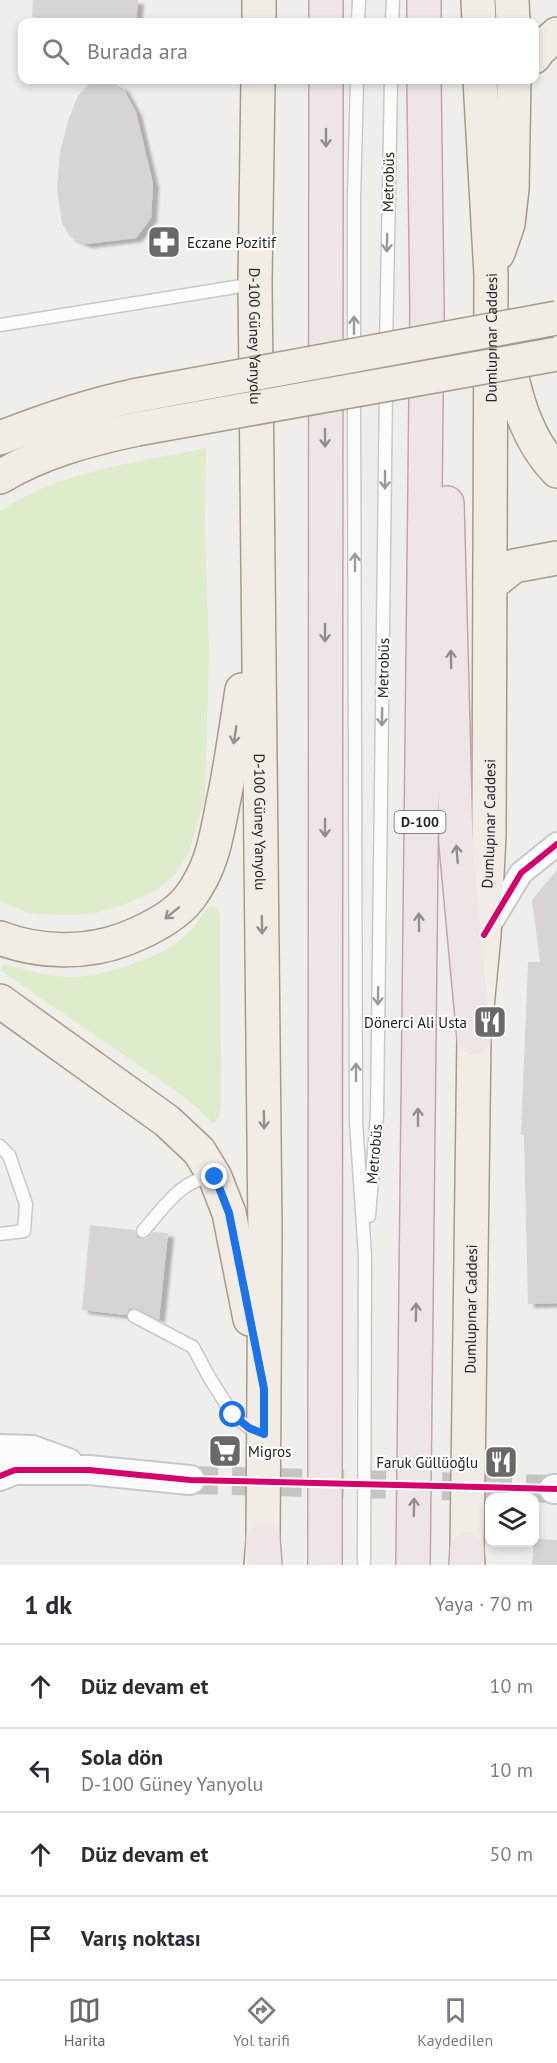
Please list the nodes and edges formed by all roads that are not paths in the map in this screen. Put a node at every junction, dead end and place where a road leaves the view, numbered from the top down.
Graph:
1 (259, 0) edge
2 (326, 0) edge
3 (359, 0) edge
4 (393, 0) edge
5 (424, 0) edge
6 (478, 0) edge
7 (512, 0) edge
8 (259, 18) edge
9 (326, 18) edge
10 (358, 18) edge
11 (392, 18) edge
12 (424, 18) edge
13 (479, 18) edge
14 (513, 18) edge
15 (557, 34) edge
16 (539, 49) edge
17 (258, 84) edge
18 (326, 84) edge
19 (357, 84) edge
20 (391, 84) edge
21 (424, 84) edge
22 (480, 84) edge
23 (514, 95) edge
24 (491, 275) junction
25 (255, 283) junction
26 (427, 309) junction
27 (557, 318) edge
28 (0, 325) edge
29 (557, 354) edge
30 (0, 438) edge
31 (557, 471) edge
32 (0, 477) edge
33 (557, 558) edge
34 (490, 585) junction
35 (257, 594) junction
36 (557, 844) edge
37 (484, 935) junction
38 (0, 938) edge
39 (0, 1001) edge
40 (474, 1038) junction
41 (0, 1146) edge
42 (215, 1177) junction
43 (143, 1231) dead end
44 (0, 1234) edge
45 (365, 1256) junction
46 (134, 1316) dead end
47 (264, 1389) junction
48 (264, 1434) junction
49 (0, 1449) edge
50 (89, 1470) junction
51 (0, 1476) edge
52 (190, 1480) tunnel mouth
53 (261, 1559) edge
54 (467, 1560) edge
55 (325, 1565) edge
56 (364, 1565) edge
57 (413, 1565) edge

1 - 8 main road
2 - 9 highway
3 - 10 lane
4 - 11 lane
5 - 12 highway
6 - 13 main road
7 - 14 main road
15 - 16 main road
17 - 25 main road, D-100 Güney Yanyolu
18 -> 55 highway
45 -> 19 lane, Metrobüs
20 -> 45 lane, Metrobüs
21 - 26 highway, D-100
22 - 24 main road, Dumlupınar Caddesi
23 - 24 main road
24 - 31 main road
24 - 34 main road, Dumlupınar Caddesi
25 - 28 lane
25 - 35 main road, D-100 Güney Yanyolu
40 -> 26 highway
57 -> 26 highway, D-100
27 - 30 main road, bridge
29 - 32 main road, bridge
33 - 34 main road
34 - 37 main road, Dumlupınar Caddesi
35 -> 38 main road
35 -> 47 main road, D-100 Güney Yanyolu
36 - 37 street
37 - 40 main road, Dumlupınar Caddesi
39 - 42 main road
40 - 54 main road, Dumlupınar Caddesi
41 - 44 lane
42 - 43 lane
42 - 47 main road
45 - 56 lane, Metrobüs
46 - 48 lane
47 - 48 main road, D-100 Güney Yanyolu
48 - 53 main road, D-100 Güney Yanyolu
49 - 50 street
50 - 51 street
50 - 52 street

